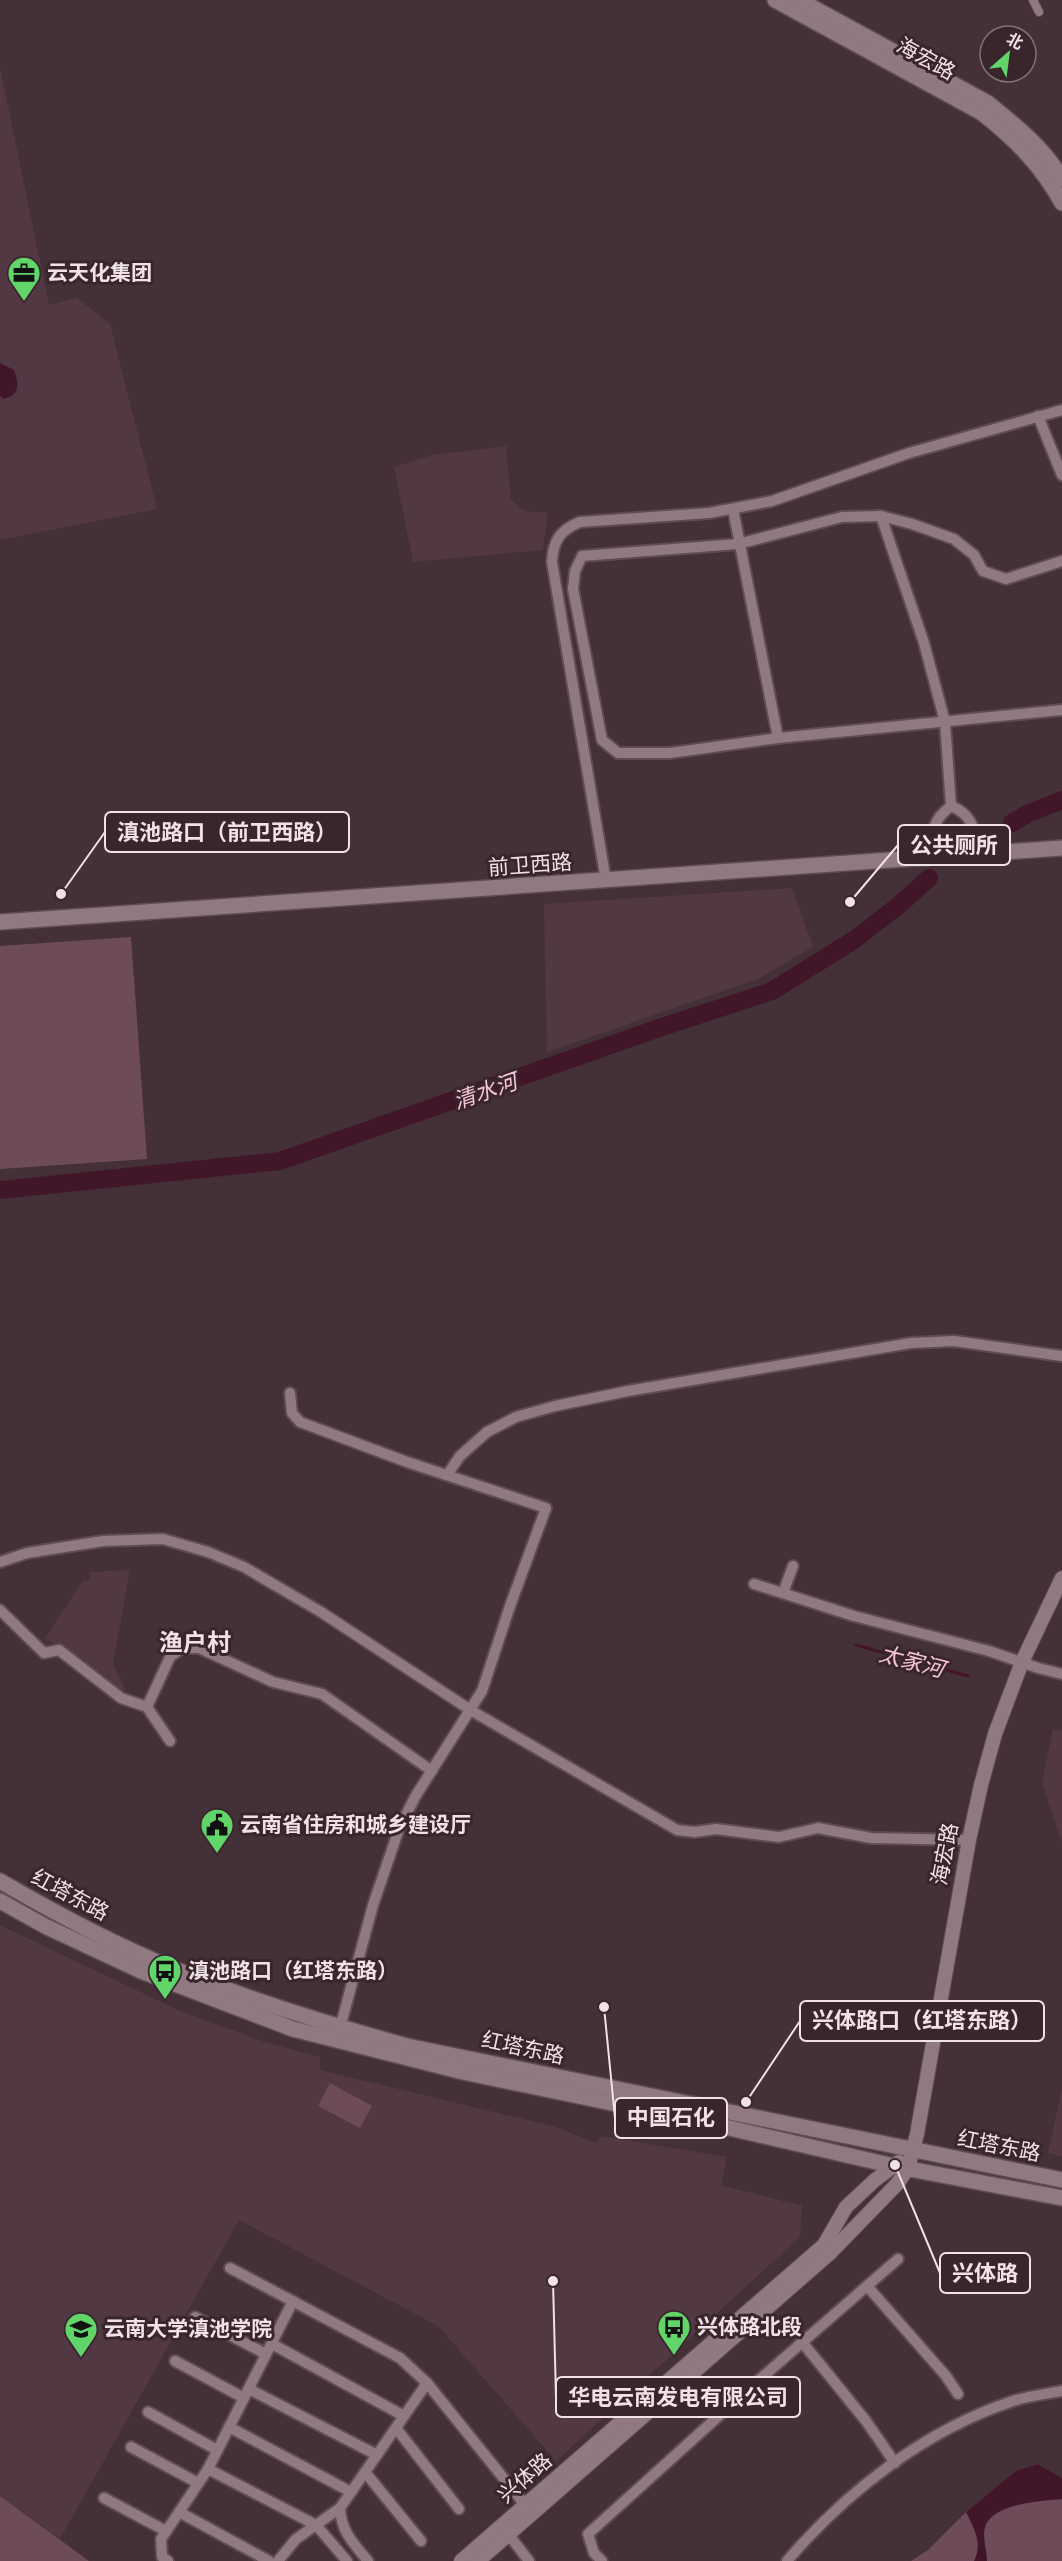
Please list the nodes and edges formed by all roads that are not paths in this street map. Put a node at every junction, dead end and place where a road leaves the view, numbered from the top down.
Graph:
1 (776, 0) edge
2 (799, 0) edge
3 (1033, 0) edge
4 (1039, 12) dead end
5 (1062, 179) edge
6 (1062, 203) edge
7 (1062, 410) edge
8 (1038, 416) junction
9 (1062, 475) edge
10 (733, 509) junction
11 (881, 516) junction
12 (738, 544) junction
13 (1062, 561) edge
14 (1062, 710) edge
15 (945, 722) junction
16 (778, 738) junction
17 (951, 806) junction
18 (1062, 838) edge
19 (1062, 848) edge
20 (978, 849) junction
21 (935, 852) junction
22 (606, 876) junction
23 (144, 907) junction
24 (0, 912) edge
25 (0, 922) edge
26 (1062, 1356) edge
27 (290, 1394) dead end
28 (447, 1475) junction
29 (0, 1562) edge
30 (793, 1566) dead end
31 (1062, 1578) edge
32 (754, 1584) dead end
33 (783, 1593) junction
34 (0, 1610) edge
35 (1022, 1662) junction
36 (1062, 1674) edge
37 (147, 1707) junction
38 (472, 1711) junction
39 (170, 1741) dead end
40 (432, 1771) junction
41 (969, 1840) junction
42 (0, 1881) edge
43 (0, 1901) edge
44 (340, 2028) junction
45 (912, 2150) junction
46 (901, 2167) junction
47 (1062, 2180) edge
48 (1062, 2198) edge
49 (898, 2259) dead end
50 (230, 2268) dead end
51 (867, 2286) junction
52 (294, 2301) junction
53 (195, 2317) dead end
54 (802, 2342) junction
55 (269, 2349) junction
56 (175, 2361) dead end
57 (427, 2383) junction
58 (1061, 2392) edge
59 (246, 2394) junction
60 (958, 2394) dead end
61 (148, 2412) dead end
62 (404, 2416) junction
63 (229, 2427) junction
64 (396, 2428) junction
65 (608, 2442) junction
66 (131, 2447) dead end
67 (217, 2450) junction
68 (377, 2456) junction
69 (895, 2463) junction
70 (208, 2469) junction
71 (365, 2472) junction
72 (198, 2483) junction
73 (351, 2492) junction
74 (104, 2498) dead end
75 (526, 2506) junction
76 (339, 2508) junction
77 (459, 2509) dead end
78 (179, 2512) junction
79 (316, 2525) junction
80 (505, 2530) junction
81 (166, 2531) junction
82 (421, 2541) dead end
83 (282, 2559) edge
84 (168, 2561) edge
85 (269, 2561) edge
86 (346, 2561) edge
87 (368, 2561) edge
88 (461, 2561) edge
89 (477, 2561) edge
90 (529, 2561) edge
91 (602, 2561) edge
92 (787, 2561) edge

1 - 6 main road, 海宏路
2 - 5 main road, 海宏路
3 - 4 street
7 - 8 street
8 - 9 street
8 - 10 street
10 - 12 street
10 - 22 street
11 - 12 street
11 - 13 street
11 - 15 street
12 - 16 street
12 - 16 street
14 - 15 street
15 - 16 street
15 - 17 street
17 - 20 street
17 - 21 street
18 - 20 main road, 前卫西路
19 - 20 main road, 前卫西路
20 - 21 main road, 前卫西路
21 - 22 main road, 前卫西路
22 - 23 main road, 前卫西路
23 - 24 main road, 前卫西路
23 - 25 main road, 前卫西路
26 - 28 street
27 - 28 street
28 - 38 street
29 - 38 street
30 - 33 street
31 - 35 street, 海宏路
32 - 33 street
33 - 35 street
34 - 37 street
35 - 36 street
35 - 41 street, 海宏路
37 - 39 street
37 - 40 street
38 - 40 street
38 - 41 street
40 - 44 street
41 - 45 street, 海宏路
42 - 44 main road, 红塔东路
43 - 46 main road, 红塔东路
44 - 45 main road, 红塔东路
45 - 46 street
45 - 47 main road, 红塔东路
46 - 48 main road, 红塔东路
46 - 65 street, 兴体路
49 - 51 street
50 - 52 street
51 - 54 street
51 - 60 street
52 - 55 street
52 - 57 street
53 - 55 street
54 - 69 street
54 - 91 street
55 - 59 street
55 - 62 street
56 - 59 street
57 - 62 street
57 - 75 street
58 - 69 street
59 - 63 street
59 - 68 street
61 - 67 street
62 - 64 street
63 - 67 street
63 - 73 street
64 - 68 street
64 - 77 street
65 - 75 street, 兴体路
65 - 80 street, 兴体路
66 - 72 street
67 - 70 street
68 - 71 street
69 - 92 street
70 - 72 street
70 - 79 street
71 - 73 street
71 - 82 street
72 - 78 street
73 - 76 street
74 - 81 street
75 - 80 street, 兴体路
76 - 79 street
76 - 87 street
78 - 81 street
78 - 85 street
79 - 83 street
79 - 86 street
80 - 88 street, 兴体路
80 - 89 street, 兴体路
80 - 90 street
81 - 84 street

